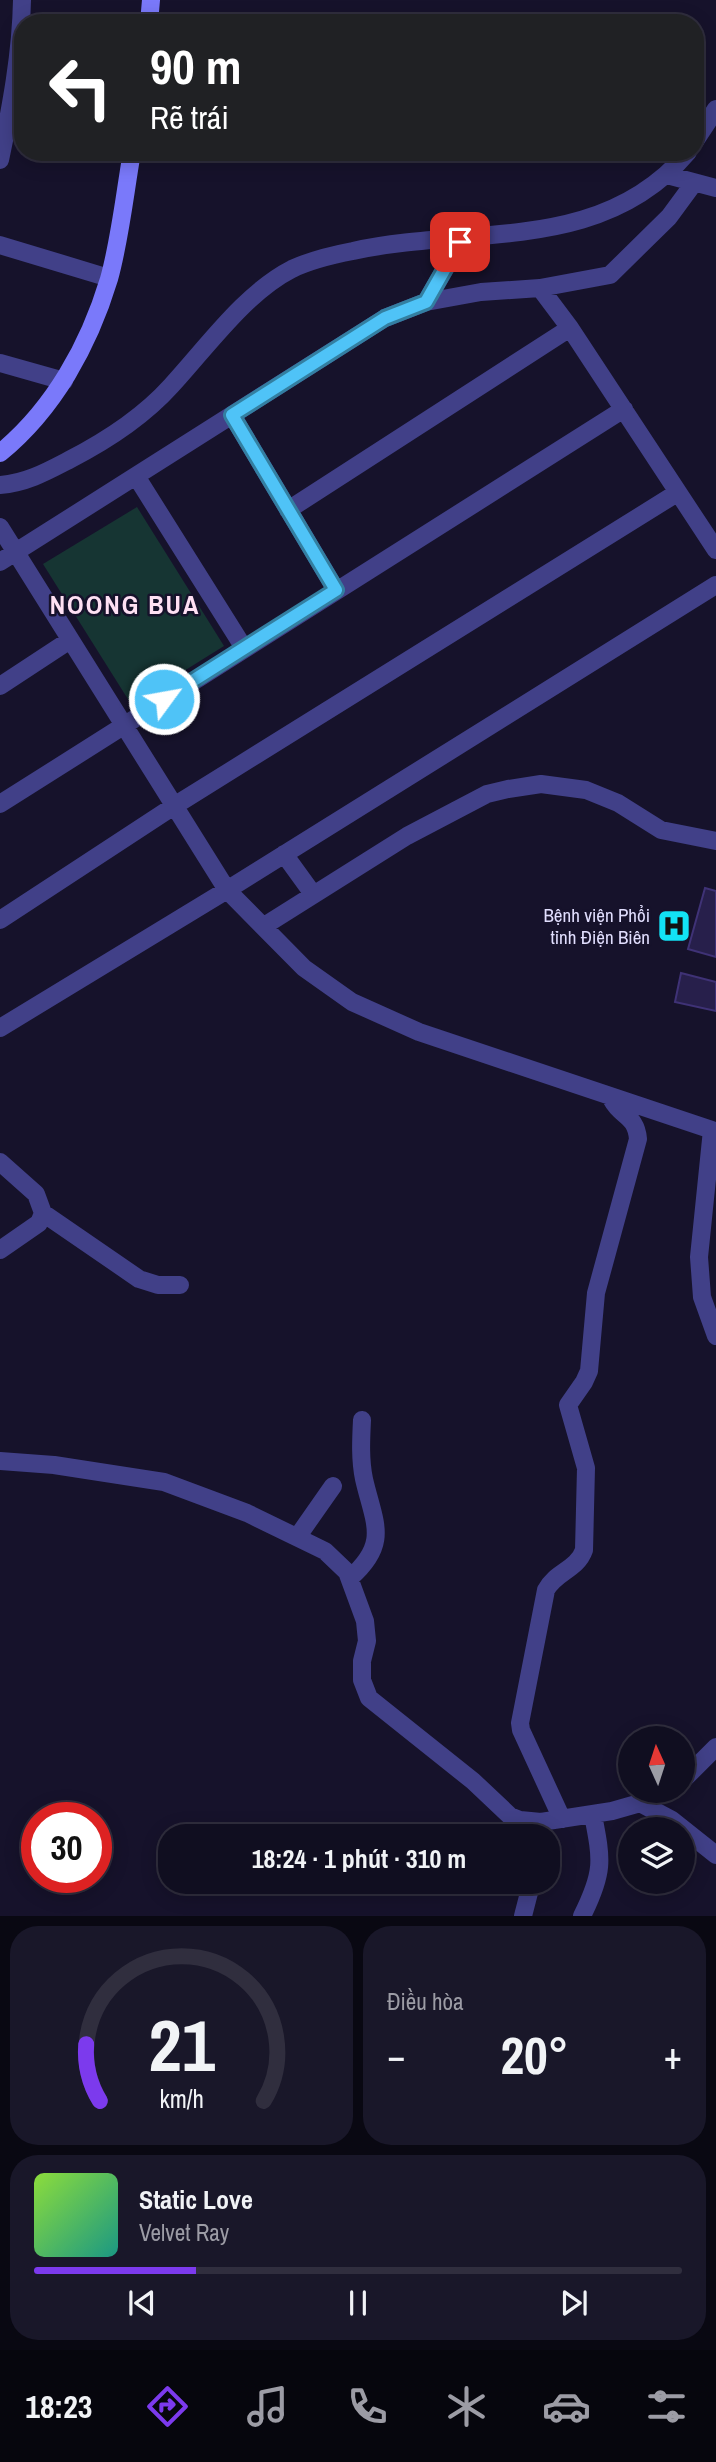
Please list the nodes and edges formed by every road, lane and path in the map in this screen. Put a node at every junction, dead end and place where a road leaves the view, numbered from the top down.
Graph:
1 (14, 87) edge
2 (716, 109) edge
3 (704, 128) edge
4 (0, 160) edge
5 (130, 161) edge
6 (680, 161) edge
7 (667, 175) junction
8 (694, 183) junction
9 (716, 188) edge
10 (462, 239) junction
11 (0, 245) edge
12 (109, 278) junction
13 (540, 288) junction
14 (426, 302) junction
15 (570, 328) junction
16 (0, 363) edge
17 (64, 381) junction
18 (624, 410) junction
19 (232, 415) junction
20 (0, 453) edge
21 (136, 476) junction
22 (0, 485) edge
23 (677, 493) junction
24 (288, 510) junction
25 (0, 527) edge
26 (716, 550) edge
27 (8, 557) edge
28 (716, 585) edge
29 (336, 590) junction
30 (71, 640) junction
31 (244, 648) junction
32 (0, 686) edge
33 (124, 724) junction
34 (0, 804) edge
35 (174, 806) junction
36 (716, 841) edge
37 (284, 854) junction
38 (227, 890) junction
39 (313, 894) junction
40 (0, 920) edge
41 (264, 926) junction
42 (0, 1028) edge
43 (612, 1096) junction
44 (0, 1162) edge
45 (43, 1213) junction
46 (0, 1250) edge
47 (180, 1285) dead end
48 (716, 1336) edge
49 (362, 1420) dead end
50 (0, 1461) edge
51 (333, 1486) dead end
52 (298, 1536) junction
53 (350, 1578) junction
54 (716, 1747) edge
55 (695, 1768) edge
56 (640, 1803) joint
57 (593, 1815) junction
58 (562, 1819) junction
59 (528, 1824) edge
60 (552, 1824) edge
61 (716, 1855) edge
62 (529, 1894) edge
63 (523, 1916) edge
64 (582, 1916) edge

1 - 4 street
2 - 3 street
5 - 12 street
6 - 7 street
7 - 8 street
7 - 10 street
8 - 9 street
8 - 13 street
10 - 14 street
10 - 22 street
11 - 12 street
12 - 17 street
13 - 14 street
13 - 15 street
14 - 19 street
15 - 18 street
15 - 24 street
16 - 17 street
17 - 20 street
18 - 23 street
18 - 29 street
19 - 21 street
19 - 24 street
21 - 27 street
21 - 31 street
23 - 26 street
23 - 35 street
24 - 29 street
25 - 27 street
27 - 30 street
28 - 37 street
29 - 31 street
30 - 32 street
30 - 33 street
31 - 33 street
33 - 34 street
33 - 35 street
35 - 38 street
35 - 40 street
36 - 39 street
37 - 38 street
37 - 39 street
38 - 41 street
38 - 42 street
39 - 41 street
41 - 43 street
43 - 48 street
43 - 58 street
44 - 45 street
45 - 46 street
45 - 47 street
49 - 53 street
50 - 52 street
51 - 52 street
52 - 53 street
53 - 59 street
54 - 55 street
56 - 57 street
56 - 61 street
57 - 58 street
57 - 64 street
58 - 60 street
62 - 63 street

